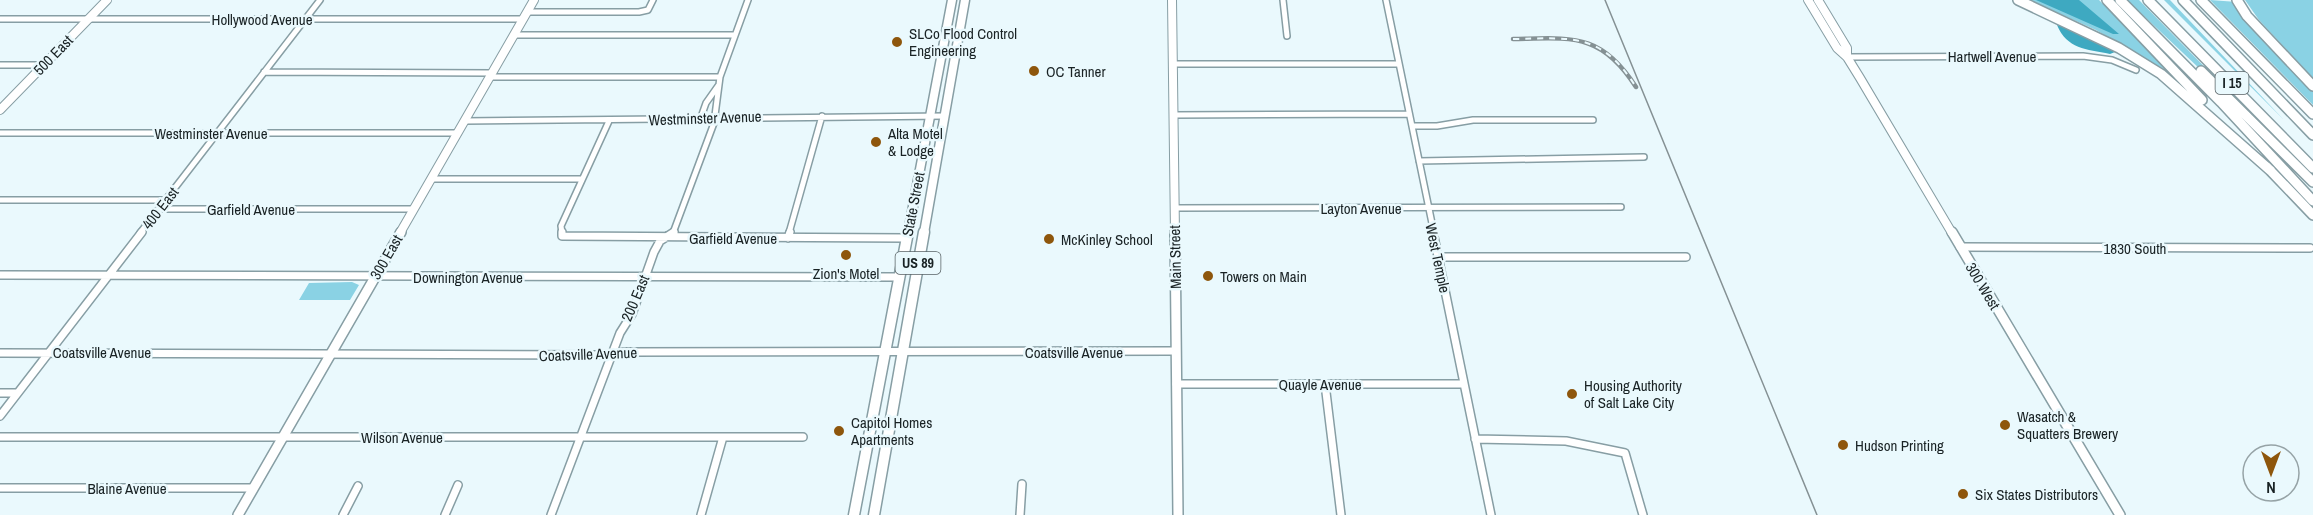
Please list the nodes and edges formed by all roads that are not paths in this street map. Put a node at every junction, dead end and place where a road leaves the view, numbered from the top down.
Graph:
1 (107, 0) edge
2 (320, 0) edge
3 (534, 0) edge
4 (653, 0) edge
5 (748, 0) edge
6 (952, 0) edge
7 (965, 0) edge
8 (1172, 0) edge
9 (1283, 0) edge
10 (1386, 0) edge
11 (1808, 0) edge
12 (1818, 0) edge
13 (2018, 0) edge
14 (2107, 0) edge
15 (2122, 0) edge
16 (2148, 0) edge
17 (2183, 0) edge
18 (2201, 0) edge
19 (2238, 3) edge
20 (525, 16) junction
21 (0, 19) edge
22 (88, 19) junction
23 (305, 19) junction
24 (514, 35) junction
25 (735, 35) junction
26 (1287, 36) dead end
27 (1847, 57) junction
28 (0, 64) edge
29 (1173, 64) junction
30 (1399, 64) junction
31 (44, 65) junction
32 (2136, 70) dead end
33 (264, 72) junction
34 (491, 75) junction
35 (720, 77) junction
36 (718, 85) junction
37 (2313, 86) edge
38 (0, 110) edge
39 (1409, 114) junction
40 (2313, 114) edge
41 (1173, 115) junction
42 (822, 116) junction
43 (930, 116) junction
44 (945, 116) junction
45 (715, 118) junction
46 (700, 120) junction
47 (1593, 120) dead end
48 (465, 121) junction
49 (609, 121) junction
50 (1412, 126) junction
51 (0, 133) edge
52 (217, 133) junction
53 (458, 133) junction
54 (2313, 135) edge
55 (1644, 158) dead end
56 (1419, 161) junction
57 (2313, 168) edge
58 (2271, 171) junction
59 (432, 179) junction
60 (582, 179) junction
61 (2313, 182) edge
62 (0, 200) edge
63 (166, 200) junction
64 (2313, 201) edge
65 (1428, 207) junction
66 (1621, 207) dead end
67 (159, 208) junction
68 (1174, 208) junction
69 (414, 209) junction
70 (2313, 214) edge
71 (666, 238) junction
72 (788, 238) junction
73 (907, 238) junction
74 (1960, 247) junction
75 (2310, 248) dead end
76 (1439, 257) junction
77 (1686, 257) dead end
78 (0, 275) edge
79 (108, 276) junction
80 (375, 277) junction
81 (645, 277) junction
82 (900, 277) junction
83 (1176, 351) junction
84 (49, 352) junction
85 (885, 352) junction
86 (0, 353) edge
87 (903, 353) junction
88 (330, 354) junction
89 (612, 354) junction
90 (1176, 384) junction
91 (1325, 384) junction
92 (1464, 384) junction
93 (0, 393) edge
94 (17, 393) junction
95 (0, 416) edge
96 (283, 437) junction
97 (580, 437) junction
98 (723, 437) junction
99 (803, 437) dead end
100 (0, 438) edge
101 (1475, 440) junction
102 (1022, 484) dead end
103 (458, 485) dead end
104 (358, 486) dead end
105 (0, 488) edge
106 (253, 488) junction
107 (238, 515) edge
108 (344, 515) edge
109 (445, 515) edge
110 (551, 515) edge
111 (701, 515) edge
112 (854, 515) edge
113 (874, 515) edge
114 (1020, 515) edge
115 (1178, 515) edge
116 (1341, 515) edge
117 (1491, 515) edge
118 (1643, 515) edge
119 (2120, 515) edge

1 - 22 street, 500 East
2 - 23 street, 400 East
3 - 20 street, 300 East
4 - 20 street, Hollywood Avenue
5 - 25 street, 200 East
6 - 43 main road, State Street / US 89
7 - 44 main road, State Street / US 89
8 - 29 street, Main Street
9 - 26 street
10 - 30 street, West Temple
11 - 27 street, 300 West
12 - 27 street, 300 West
13 - 58 highway
14 - 58 highway
15 - 61 highway
15 - 64 highway
16 - 57 highway, I 15
17 - 54 highway, I 15
18 - 40 highway
19 - 37 highway
20 - 23 street, Hollywood Avenue
20 - 24 street, 300 East
21 - 22 street, Hollywood Avenue
22 - 23 street, Hollywood Avenue
22 - 31 street, 500 East
23 - 33 street, 400 East
24 - 25 street
24 - 34 street, 300 East
25 - 35 street, 200 East
27 - 32 street, Hartwell Avenue
27 - 74 street, 300 West
28 - 31 street
29 - 30 street
29 - 41 street, Main Street
30 - 39 street, West Temple
31 - 38 street, 500 East
33 - 34 street
33 - 52 street, 400 East
34 - 35 street
34 - 48 street, 300 East
35 - 36 street, 200 East
36 - 45 street, 200 East
36 - 46 street, 200 East
39 - 41 street
39 - 50 street, West Temple
41 - 68 street, Main Street
42 - 43 street, Westminster Avenue
42 - 45 street, Westminster Avenue
42 - 72 street
43 - 44 street, Westminster Avenue
43 - 73 main road, State Street / US 89
44 - 87 main road, State Street / US 89
45 - 46 street, Westminster Avenue
45 - 71 street, 200 East
46 - 49 street, Westminster Avenue
47 - 50 street
48 - 49 street, Westminster Avenue
48 - 53 street, 300 East
49 - 60 street
50 - 56 street, West Temple
51 - 52 street, Westminster Avenue
52 - 53 street, Westminster Avenue
52 - 63 street, 400 East
53 - 59 street, 300 East
55 - 56 street
56 - 65 street, West Temple
58 - 70 highway
59 - 60 street
59 - 69 street, 300 East
60 - 71 street, Garfield Avenue
62 - 63 street
63 - 67 street, 400 East
65 - 66 street, Layton Avenue
65 - 68 street, Layton Avenue
65 - 76 street, West Temple
67 - 69 street, Garfield Avenue
67 - 79 street, 400 East
68 - 83 street, Main Street
69 - 80 street, 300 East
71 - 72 street, Garfield Avenue
71 - 81 street, 200 East
72 - 73 street, Garfield Avenue
73 - 82 main road, State Street / US 89
74 - 75 street, 1830 South
74 - 119 street, 300 West
76 - 77 street
76 - 92 street, West Temple
78 - 79 street, Downington Avenue
79 - 80 street, Downington Avenue
79 - 84 street, 400 East
80 - 81 street, Downington Avenue
80 - 88 street, 300 East
81 - 82 street, Downington Avenue
81 - 89 street, 200 East
82 - 85 main road, State Street / US 89
83 - 87 street, Coatsville Avenue
83 - 90 street, Main Street
84 - 86 street, Coatsville Avenue
84 - 88 street, Coatsville Avenue
84 - 94 street, 400 East
85 - 87 street, Coatsville Avenue
85 - 89 street, Coatsville Avenue
85 - 112 main road, State Street / US 89
87 - 113 main road, State Street / US 89
88 - 89 street, Coatsville Avenue
88 - 96 street, 300 East
89 - 97 street, 200 East
90 - 91 street, Quayle Avenue
90 - 115 street, Main Street
91 - 92 street, Quayle Avenue
91 - 116 street
92 - 101 street, West Temple
93 - 94 street
94 - 95 street, 400 East
96 - 97 street, Wilson Avenue
96 - 100 street, Wilson Avenue
96 - 106 street, 300 East
97 - 98 street, Wilson Avenue
97 - 110 street, 200 East
98 - 99 street, Wilson Avenue
98 - 111 street
101 - 117 street, West Temple
101 - 118 street
102 - 114 street
103 - 109 street
104 - 108 street
105 - 106 street, Blaine Avenue
106 - 107 street, 300 East

